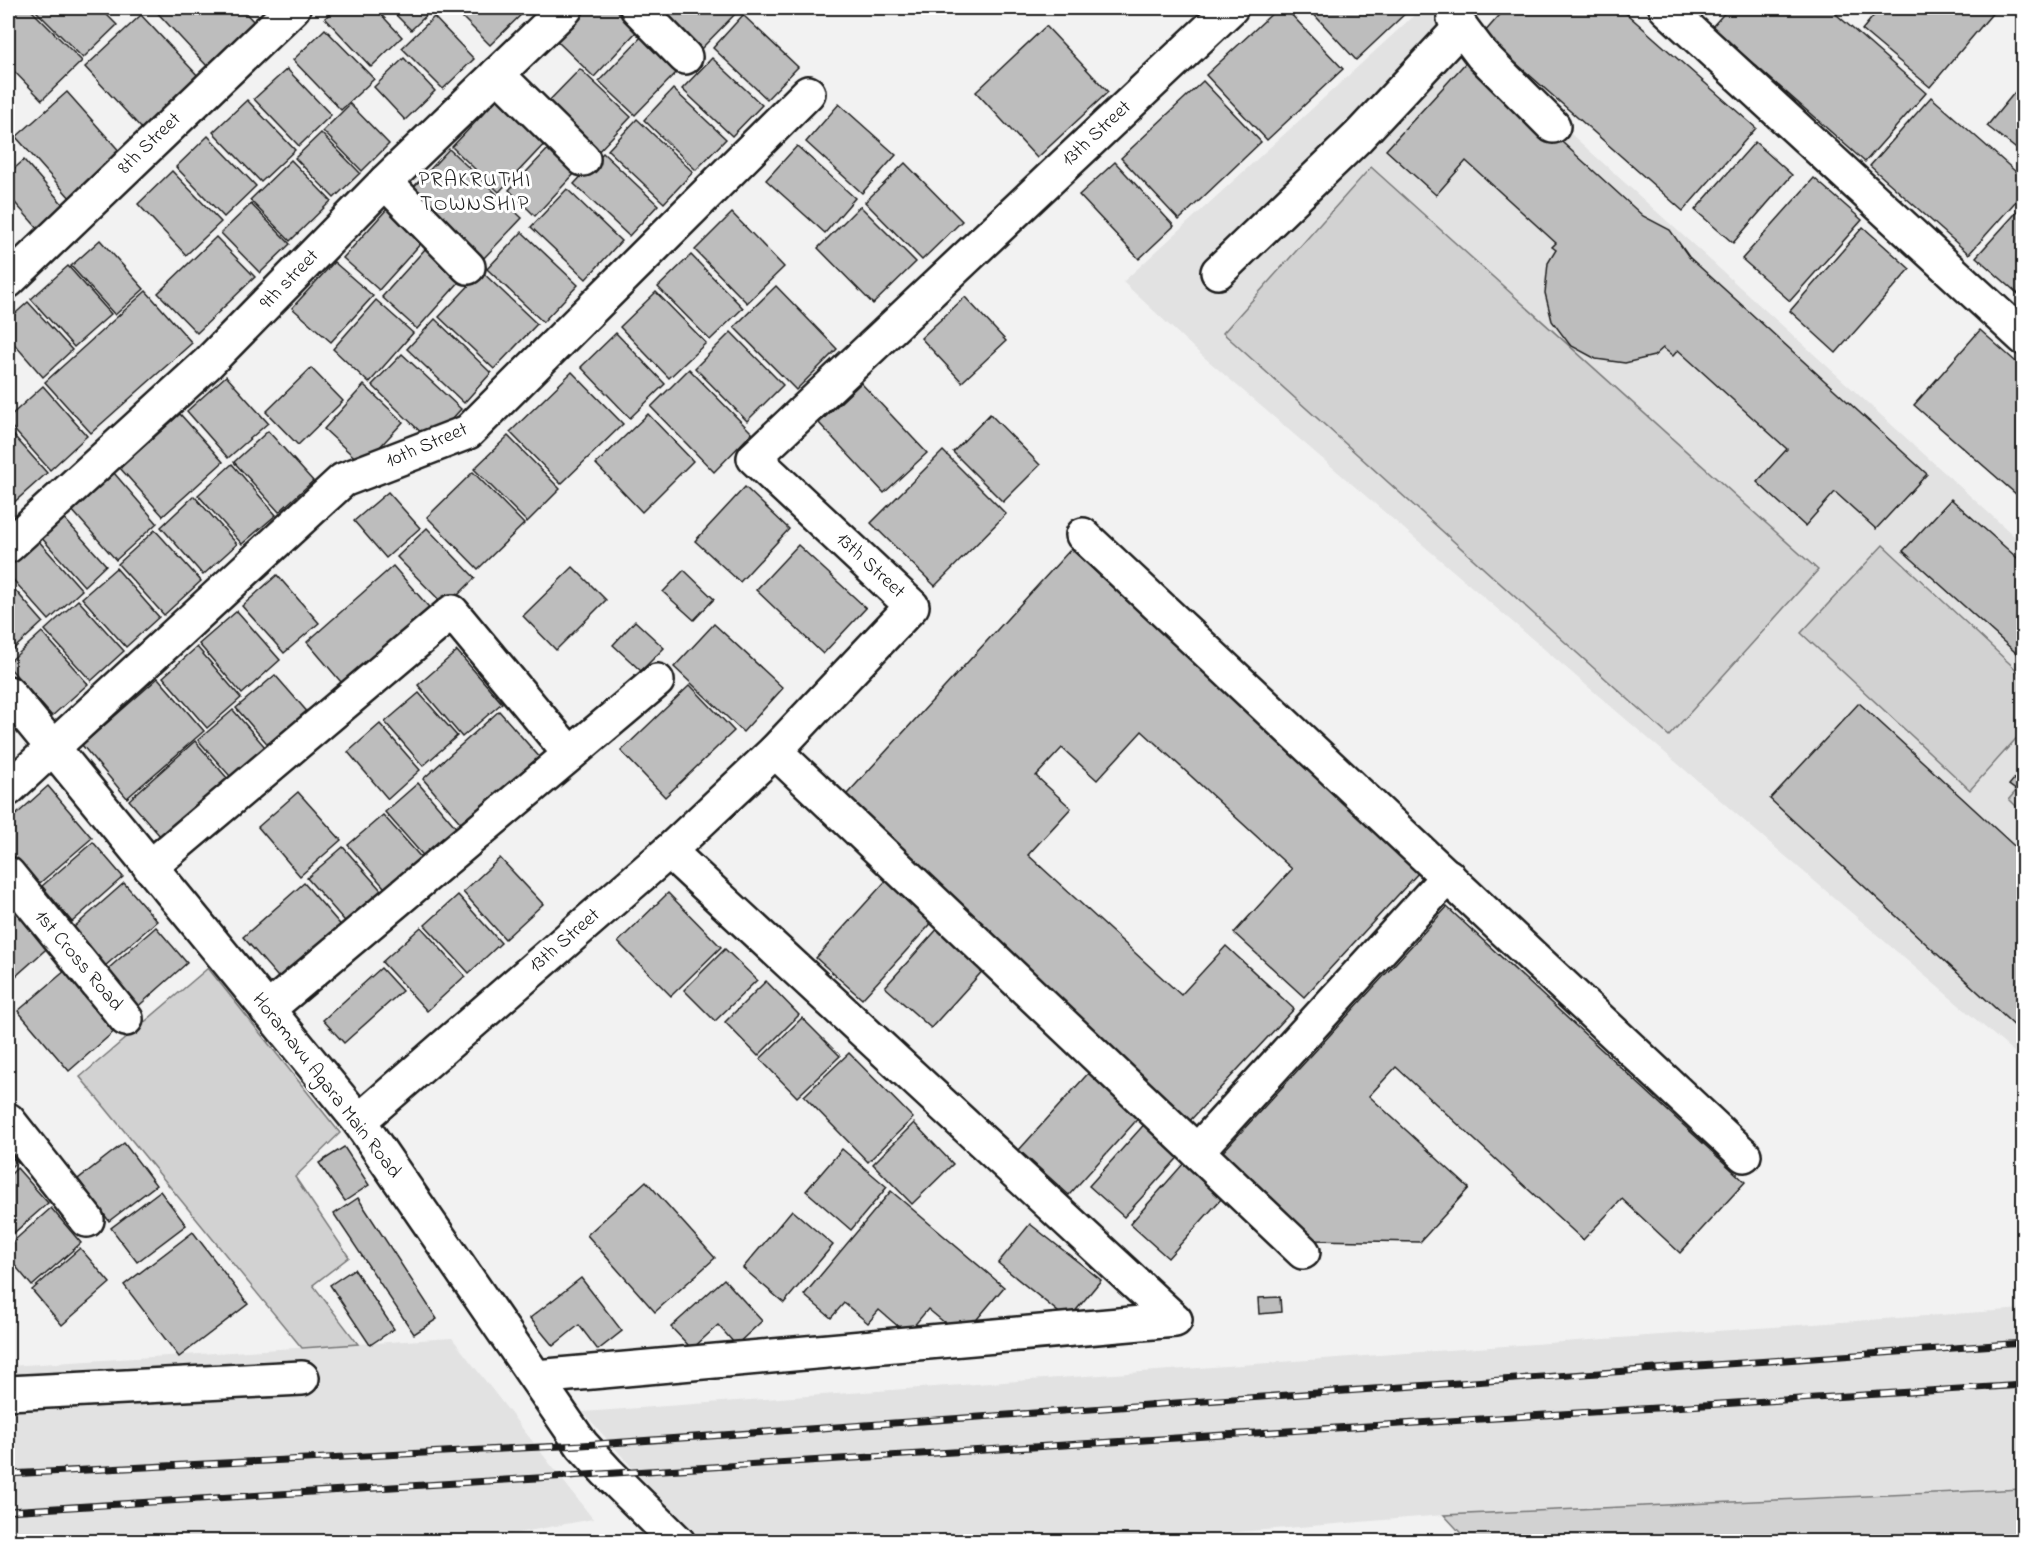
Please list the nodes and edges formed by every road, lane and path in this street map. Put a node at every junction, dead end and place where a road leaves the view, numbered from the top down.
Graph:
1 (293, 8) edge
2 (566, 8) edge
3 (637, 8) edge
4 (1231, 8) edge
5 (1666, 8) edge
6 (1456, 15) edge
7 (685, 57) dead end
8 (497, 74) junction
9 (808, 93) dead end
10 (1553, 126) dead end
11 (583, 159) dead end
12 (385, 182) junction
13 (468, 267) dead end
14 (1218, 272) dead end
15 (8, 281) edge
16 (2024, 338) edge
17 (1083, 535) dead end
18 (8, 546) edge
19 (657, 681) dead end
20 (8, 693) edge
21 (52, 749) junction
22 (775, 751) junction
23 (570, 754) junction
24 (8, 789) edge
25 (669, 851) junction
26 (150, 867) junction
27 (8, 874) edge
28 (1448, 876) junction
29 (267, 1010) junction
30 (126, 1019) dead end
31 (8, 1120) edge
32 (359, 1121) junction
33 (1197, 1151) junction
34 (1744, 1155) dead end
35 (87, 1220) dead end
36 (1303, 1252) dead end
37 (536, 1377) junction
38 (302, 1378) dead end
39 (8, 1393) edge
40 (673, 1541) edge

1 - 15 street, 8th Street
2 - 8 street, 9th street
3 - 7 street
4 - 22 street, 13th Street
5 - 16 street
6 - 10 street
6 - 14 street
8 - 11 street
8 - 12 street, 9th street
9 - 21 street, 10th Street
12 - 13 street
12 - 18 street, 9th street
17 - 28 street
19 - 23 street
20 - 21 street, Horamavu Agara Main Road
21 - 24 street, 10th Street
21 - 26 street, Horamavu Agara Main Road
22 - 25 street, 13th Street
22 - 33 street
23 - 26 street
23 - 29 street
25 - 32 street, 13th Street
25 - 37 street
26 - 29 street, Horamavu Agara Main Road
27 - 30 street, 1st Cross Road
28 - 33 street
28 - 34 street
29 - 32 street, Horamavu Agara Main Road
31 - 35 street
32 - 37 street, Horamavu Agara Main Road
33 - 36 street
37 - 40 street, Horamavu Agara Main Road
38 - 39 street

